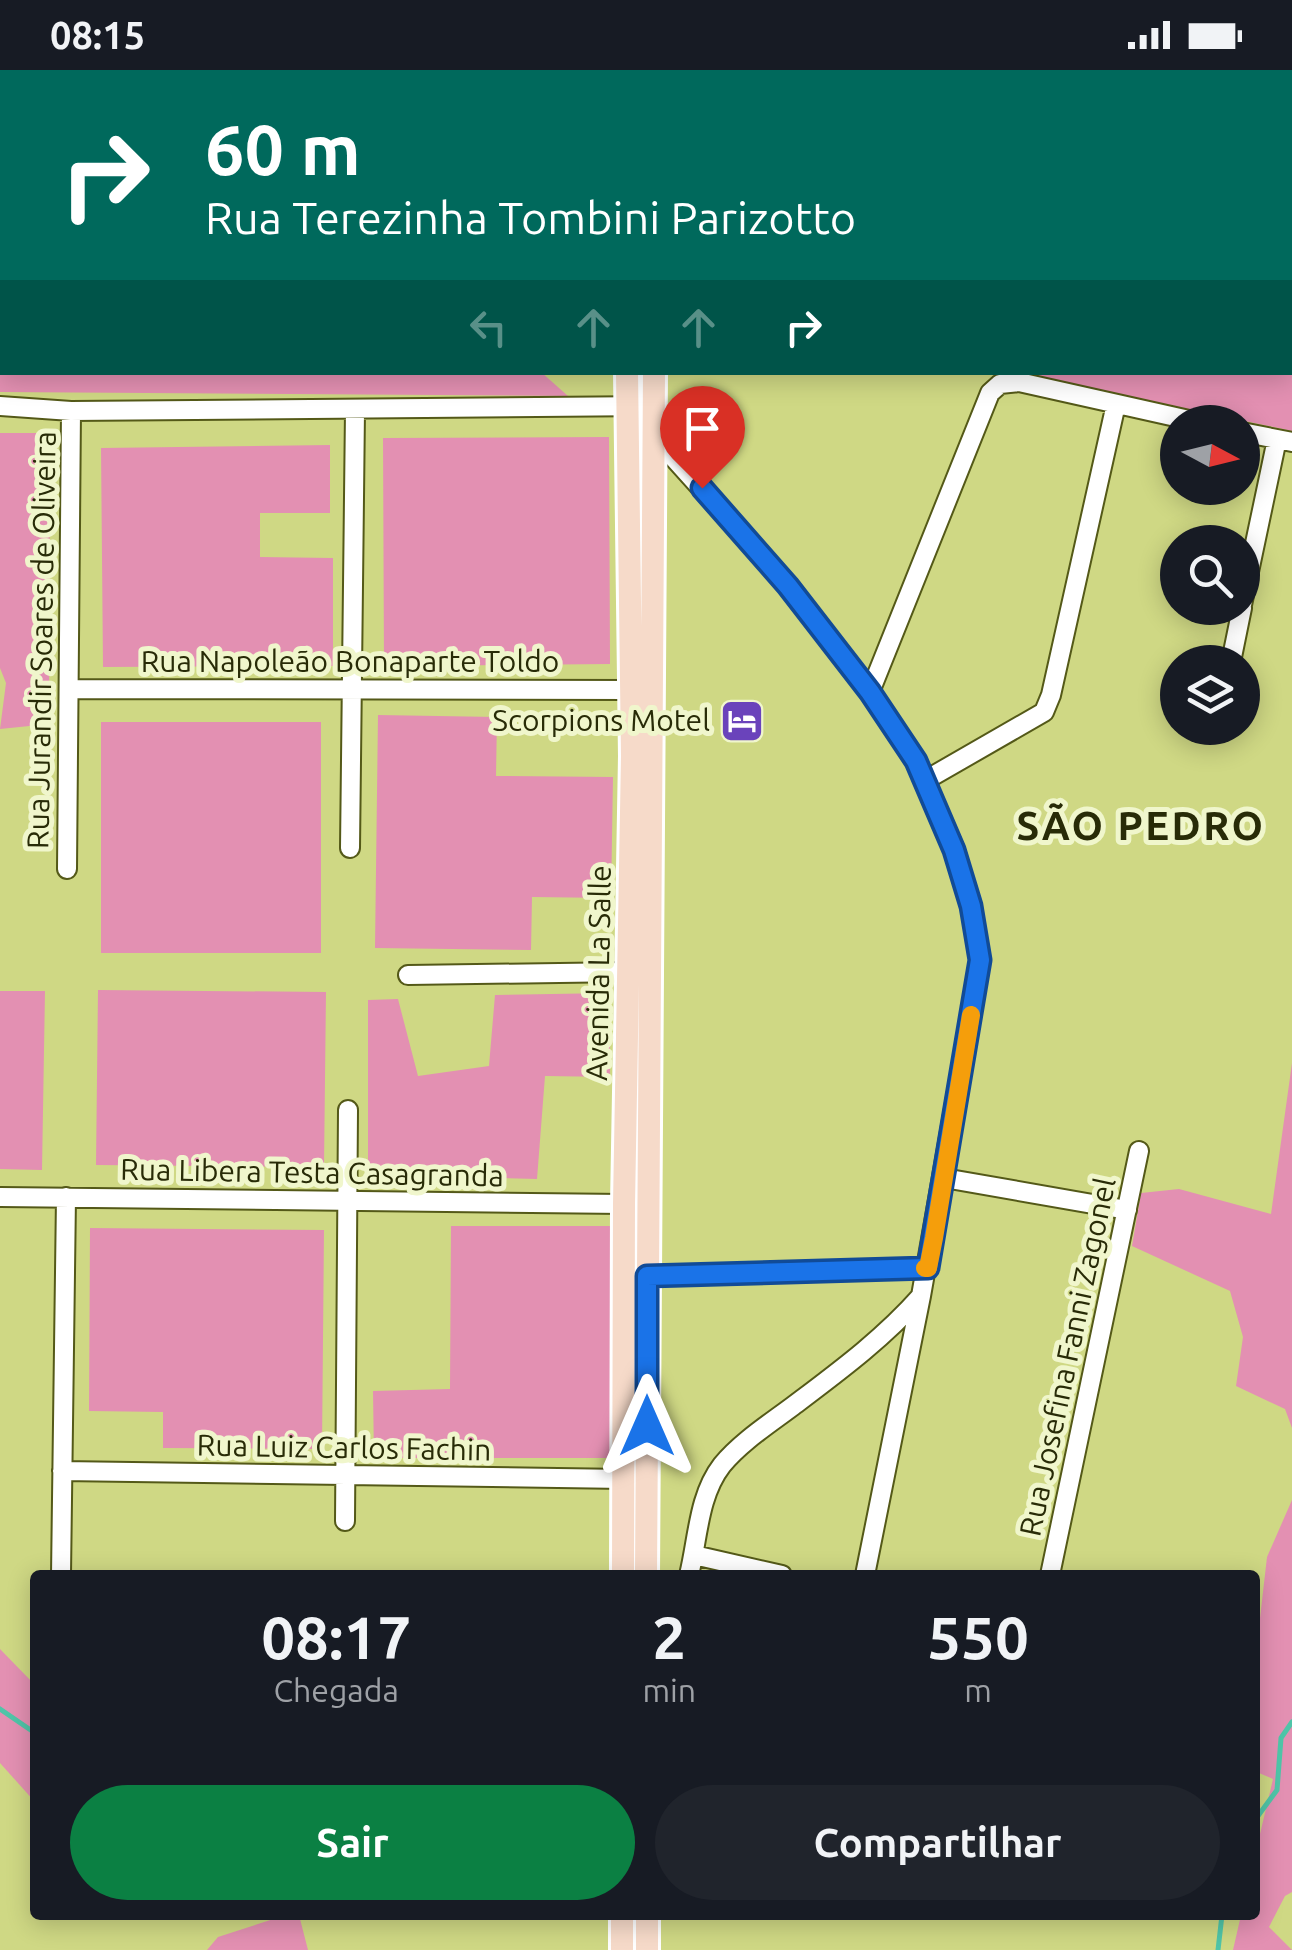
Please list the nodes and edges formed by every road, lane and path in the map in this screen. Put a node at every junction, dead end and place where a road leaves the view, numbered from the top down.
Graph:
1 (628, 375) edge
2 (654, 375) edge
3 (1116, 404) junction
4 (0, 406) edge
5 (627, 406) junction
6 (654, 406) junction
7 (355, 410) junction
8 (71, 411) junction
9 (1160, 414) edge
10 (653, 435) junction
11 (1284, 440) edge
12 (1260, 535) edge
13 (69, 690) junction
14 (352, 690) junction
15 (632, 690) junction
16 (870, 692) junction
17 (643, 756) junction
18 (924, 780) junction
19 (350, 848) dead end
20 (67, 869) dead end
21 (628, 972) junction
22 (408, 975) dead end
23 (348, 1110) dead end
24 (638, 1112) junction
25 (1140, 1151) dead end
26 (944, 1178) junction
27 (0, 1196) edge
28 (66, 1197) junction
29 (348, 1200) junction
30 (624, 1204) junction
31 (1127, 1210) junction
32 (928, 1268) junction
33 (647, 1276) junction
34 (921, 1296) junction
35 (62, 1472) junction
36 (346, 1475) junction
37 (624, 1479) junction
38 (346, 1521) dead end
39 (694, 1555) junction
40 (61, 1570) edge
41 (623, 1570) edge
42 (646, 1570) edge
43 (690, 1570) edge
44 (760, 1570) edge
45 (866, 1570) edge
46 (1051, 1570) edge
47 (622, 1920) edge
48 (647, 1920) edge
49 (622, 1950) edge
50 (647, 1950) edge

1 - 5 main road, Avenida La Salle
2 - 6 main road, Avenida La Salle
3 - 9 street
3 - 16 street
3 - 18 street
4 - 8 street
5 - 6 street
5 - 7 street
5 - 15 main road, Avenida La Salle
6 - 10 main road, Avenida La Salle
7 - 8 street
7 - 14 street
8 - 13 street, Rua Jurandir Soares de Oliveira
10 - 16 street
10 - 17 main road, Avenida La Salle
11 - 12 street
13 - 14 street, Rua Napoleão Bonaparte Toldo
13 - 20 street, Rua Jurandir Soares de Oliveira
14 - 15 street, Rua Napoleão Bonaparte Toldo
14 - 19 street
15 - 17 main road, Avenida La Salle
16 - 18 street
17 - 21 main road, Avenida La Salle
17 - 24 main road, Avenida La Salle
18 - 26 street
21 - 22 street
21 - 24 main road, Avenida La Salle
23 - 29 street
24 - 30 main road, Avenida La Salle
24 - 33 main road, Avenida La Salle
25 - 31 street, Rua Josefina Fanni Zagonel
26 - 31 street
26 - 32 street
27 - 28 street, Rua Libera Testa Casagranda
28 - 29 street, Rua Libera Testa Casagranda
28 - 35 street
29 - 30 street, Rua Libera Testa Casagranda
29 - 36 street
30 - 37 main road, Avenida La Salle
31 - 46 street, Rua Josefina Fanni Zagonel
32 - 33 street
32 - 34 street
33 - 42 main road, Avenida La Salle
34 - 39 street
34 - 45 street
35 - 36 street, Rua Luiz Carlos Fachin
35 - 40 street
36 - 37 street, Rua Luiz Carlos Fachin
36 - 38 street
37 - 41 main road, Avenida La Salle
39 - 43 street
39 - 44 street
47 - 49 main road
48 - 50 main road

